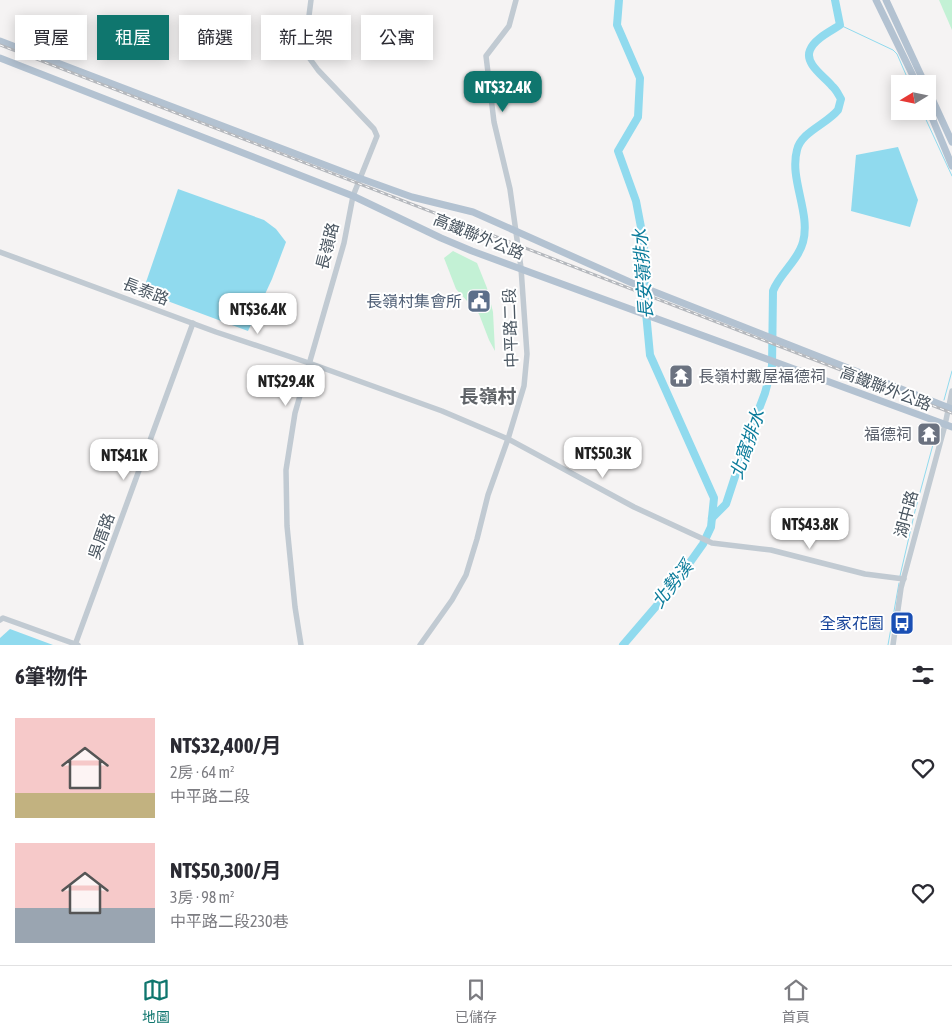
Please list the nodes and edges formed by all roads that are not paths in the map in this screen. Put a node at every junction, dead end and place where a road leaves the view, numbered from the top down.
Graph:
1 (311, 0) edge
2 (516, 0) edge
3 (876, 0) edge
4 (886, 0) edge
5 (0, 41) edge
6 (0, 58) edge
7 (913, 75) edge
8 (921, 75) edge
9 (936, 107) edge
10 (933, 120) edge
11 (952, 142) edge
12 (952, 166) edge
13 (360, 178) junction
14 (353, 196) junction
15 (516, 231) junction
16 (0, 252) edge
17 (521, 268) junction
18 (193, 323) junction
19 (309, 363) junction
20 (952, 391) edge
21 (950, 408) edge
22 (948, 426) edge
23 (508, 439) junction
24 (904, 579) junction
25 (0, 620) edge
26 (77, 645) edge
27 (301, 645) edge
28 (420, 645) edge
29 (893, 645) edge

1 - 13 street, 長嶺路
2 - 15 street, 中平路二段
3 - 7 main road
4 - 8 main road
5 - 13 main road, 高鐵聯外公路
6 - 14 main road, 高鐵聯外公路
9 - 11 main road
10 - 12 main road
13 - 14 street, 長嶺路
13 - 15 main road, 高鐵聯外公路
14 - 17 main road, 高鐵聯外公路
14 - 19 street, 長嶺路
15 - 17 street, 中平路二段
15 - 21 main road, 高鐵聯外公路
16 - 18 street, 長泰路
17 - 22 main road, 高鐵聯外公路
17 - 23 street, 中平路二段
18 - 19 street, 長泰路
18 - 26 street, 吳厝路
19 - 23 street, 長泰路
19 - 27 street, 長嶺路
20 - 21 street, 湖中路
21 - 22 street, 湖中路
22 - 24 street, 湖中路
23 - 24 street, 長泰路
23 - 28 street, 中平路二段
24 - 29 street, 湖中路
25 - 26 street

